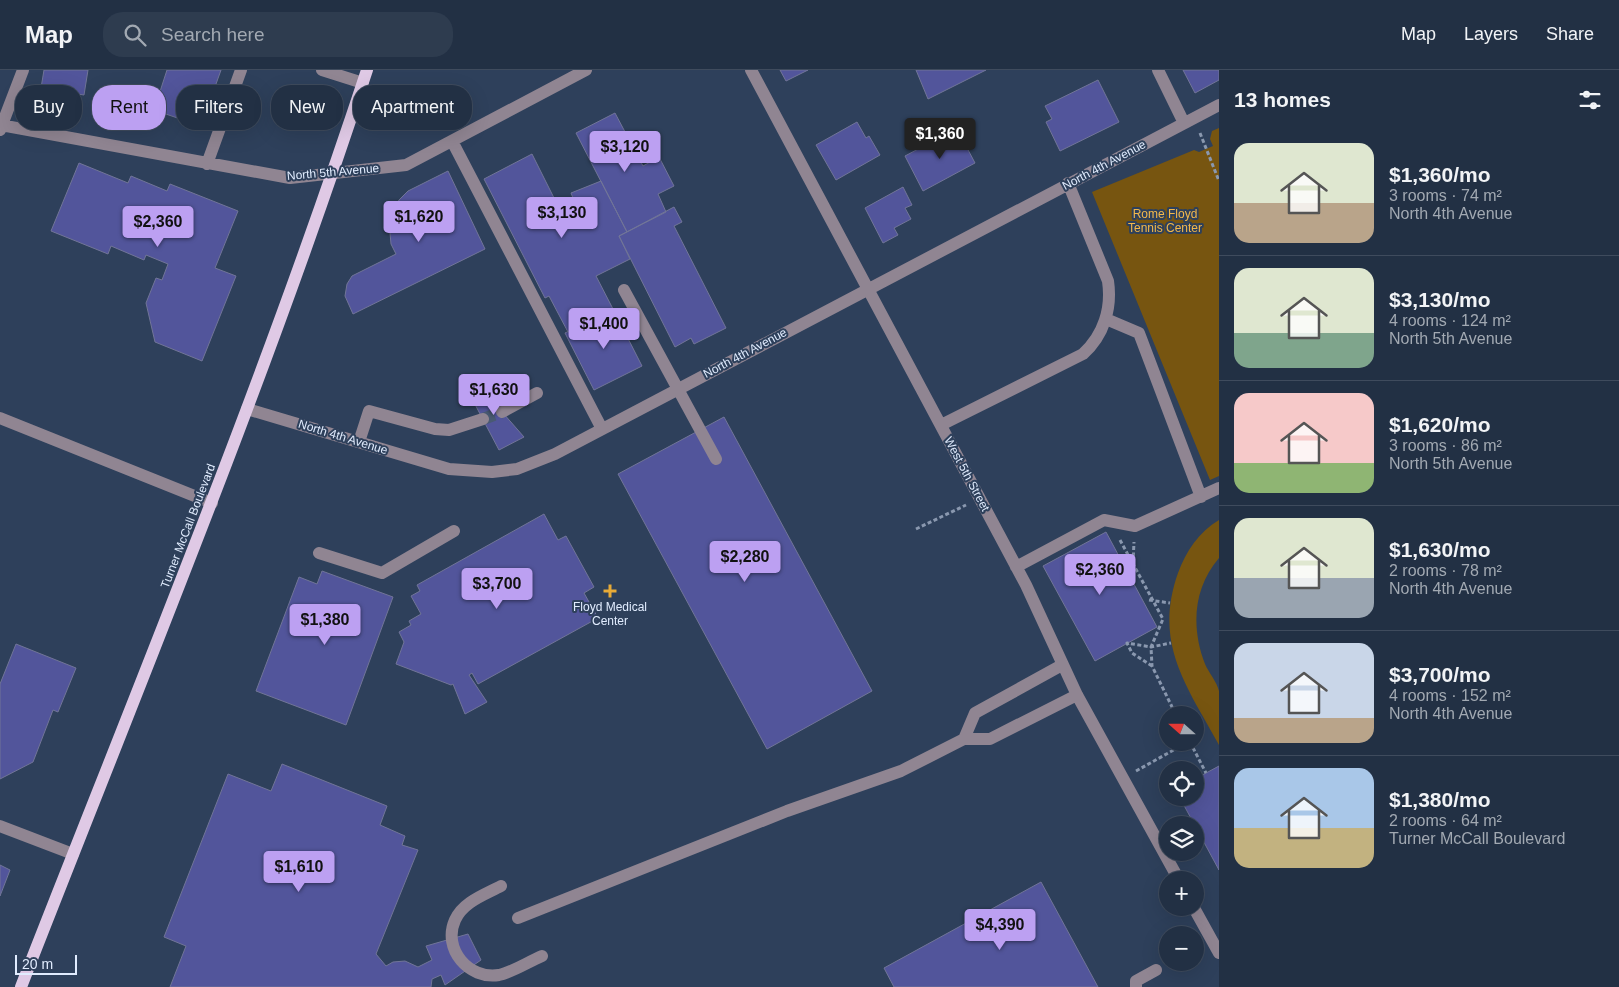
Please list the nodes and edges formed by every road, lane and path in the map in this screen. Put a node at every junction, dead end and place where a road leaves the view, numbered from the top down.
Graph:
1 (23, 70) edge
2 (242, 70) edge
3 (322, 70) edge
4 (367, 70) edge
5 (586, 70) edge
6 (750, 70) edge
7 (1158, 70) edge
8 (363, 83) junction
9 (1219, 105) edge
10 (1189, 120) junction
11 (1, 127) edge
12 (452, 140) junction
13 (207, 164) junction
14 (332, 174) junction
15 (1219, 181) edge
16 (1068, 184) junction
17 (869, 288) junction
18 (624, 290) dead end
19 (1106, 319) junction
20 (678, 388) junction
21 (537, 393) dead end
22 (247, 409) junction
23 (502, 412) tunnel mouth
24 (0, 418) edge
25 (483, 419) tunnel mouth
26 (941, 425) junction
27 (602, 429) junction
28 (359, 442) junction
29 (716, 459) dead end
30 (1219, 488) edge
31 (1201, 497) junction
32 (980, 498) junction
33 (212, 503) junction
34 (1109, 521) junction
35 (1135, 526) junction
36 (916, 530) dead end
37 (454, 531) dead end
38 (319, 553) dead end
39 (1133, 564) junction
40 (1016, 567) junction
41 (1151, 601) junction
42 (1170, 603) dead end
43 (1171, 643) dead end
44 (1151, 646) junction
45 (1062, 665) junction
46 (1152, 666) junction
47 (1076, 696) junction
48 (1172, 706) edge
49 (964, 739) junction
50 (1172, 751) edge
51 (1194, 751) edge
52 (1206, 773) dead end
53 (1122, 778) junction
54 (0, 826) edge
55 (73, 854) junction
56 (1174, 871) edge
57 (501, 886) dead end
58 (1198, 916) edge
59 (518, 918) dead end
60 (1219, 954) edge
61 (542, 956) dead end
62 (1156, 970) dead end
63 (22, 987) edge
64 (1136, 987) edge

1 - 11 street
2 - 13 street
3 - 8 street
4 - 8 main road, Turner McCall Boulevard
5 - 12 street, North 5th Avenue
6 - 17 street, West 5th Street
7 - 10 street
8 - 14 main road, Turner McCall Boulevard
9 - 10 street, North 4th Avenue
10 - 15 path
10 - 16 street, North 4th Avenue
11 - 13 street, North 5th Avenue
12 - 14 street, North 5th Avenue
12 - 27 street
13 - 14 street, North 5th Avenue
14 - 22 main road, Turner McCall Boulevard
16 - 17 street, North 4th Avenue
16 - 19 street
17 - 20 street, North 4th Avenue
17 - 26 street, West 5th Street
18 - 20 street
19 - 26 street
19 - 31 street
20 - 27 street, North 4th Avenue
20 - 29 street
21 - 23 street
22 - 28 street, North 4th Avenue
22 - 33 main road, Turner McCall Boulevard
24 - 33 street
25 - 28 street
26 - 32 street, West 5th Street
27 - 28 street, North 4th Avenue
30 - 31 street
31 - 35 street
32 - 36 path
32 - 40 street, West 5th Street
33 - 55 main road, Turner McCall Boulevard
34 - 35 street
34 - 39 path
34 - 40 street
35 - 39 path
37 - 38 street
39 - 41 path
40 - 45 street, West 5th Street
41 - 42 path
41 - 44 path
43 - 44 path
44 - 46 path
44 - 46 path
45 - 47 street, West 5th Street
45 - 49 street
46 - 48 path
47 - 49 street
47 - 53 street, West 5th Street
49 - 59 street
50 - 53 path
51 - 52 path
53 - 56 street, West 5th Street
54 - 55 street
55 - 63 main road, Turner McCall Boulevard
57 - 61 street
58 - 60 street
62 - 64 street

